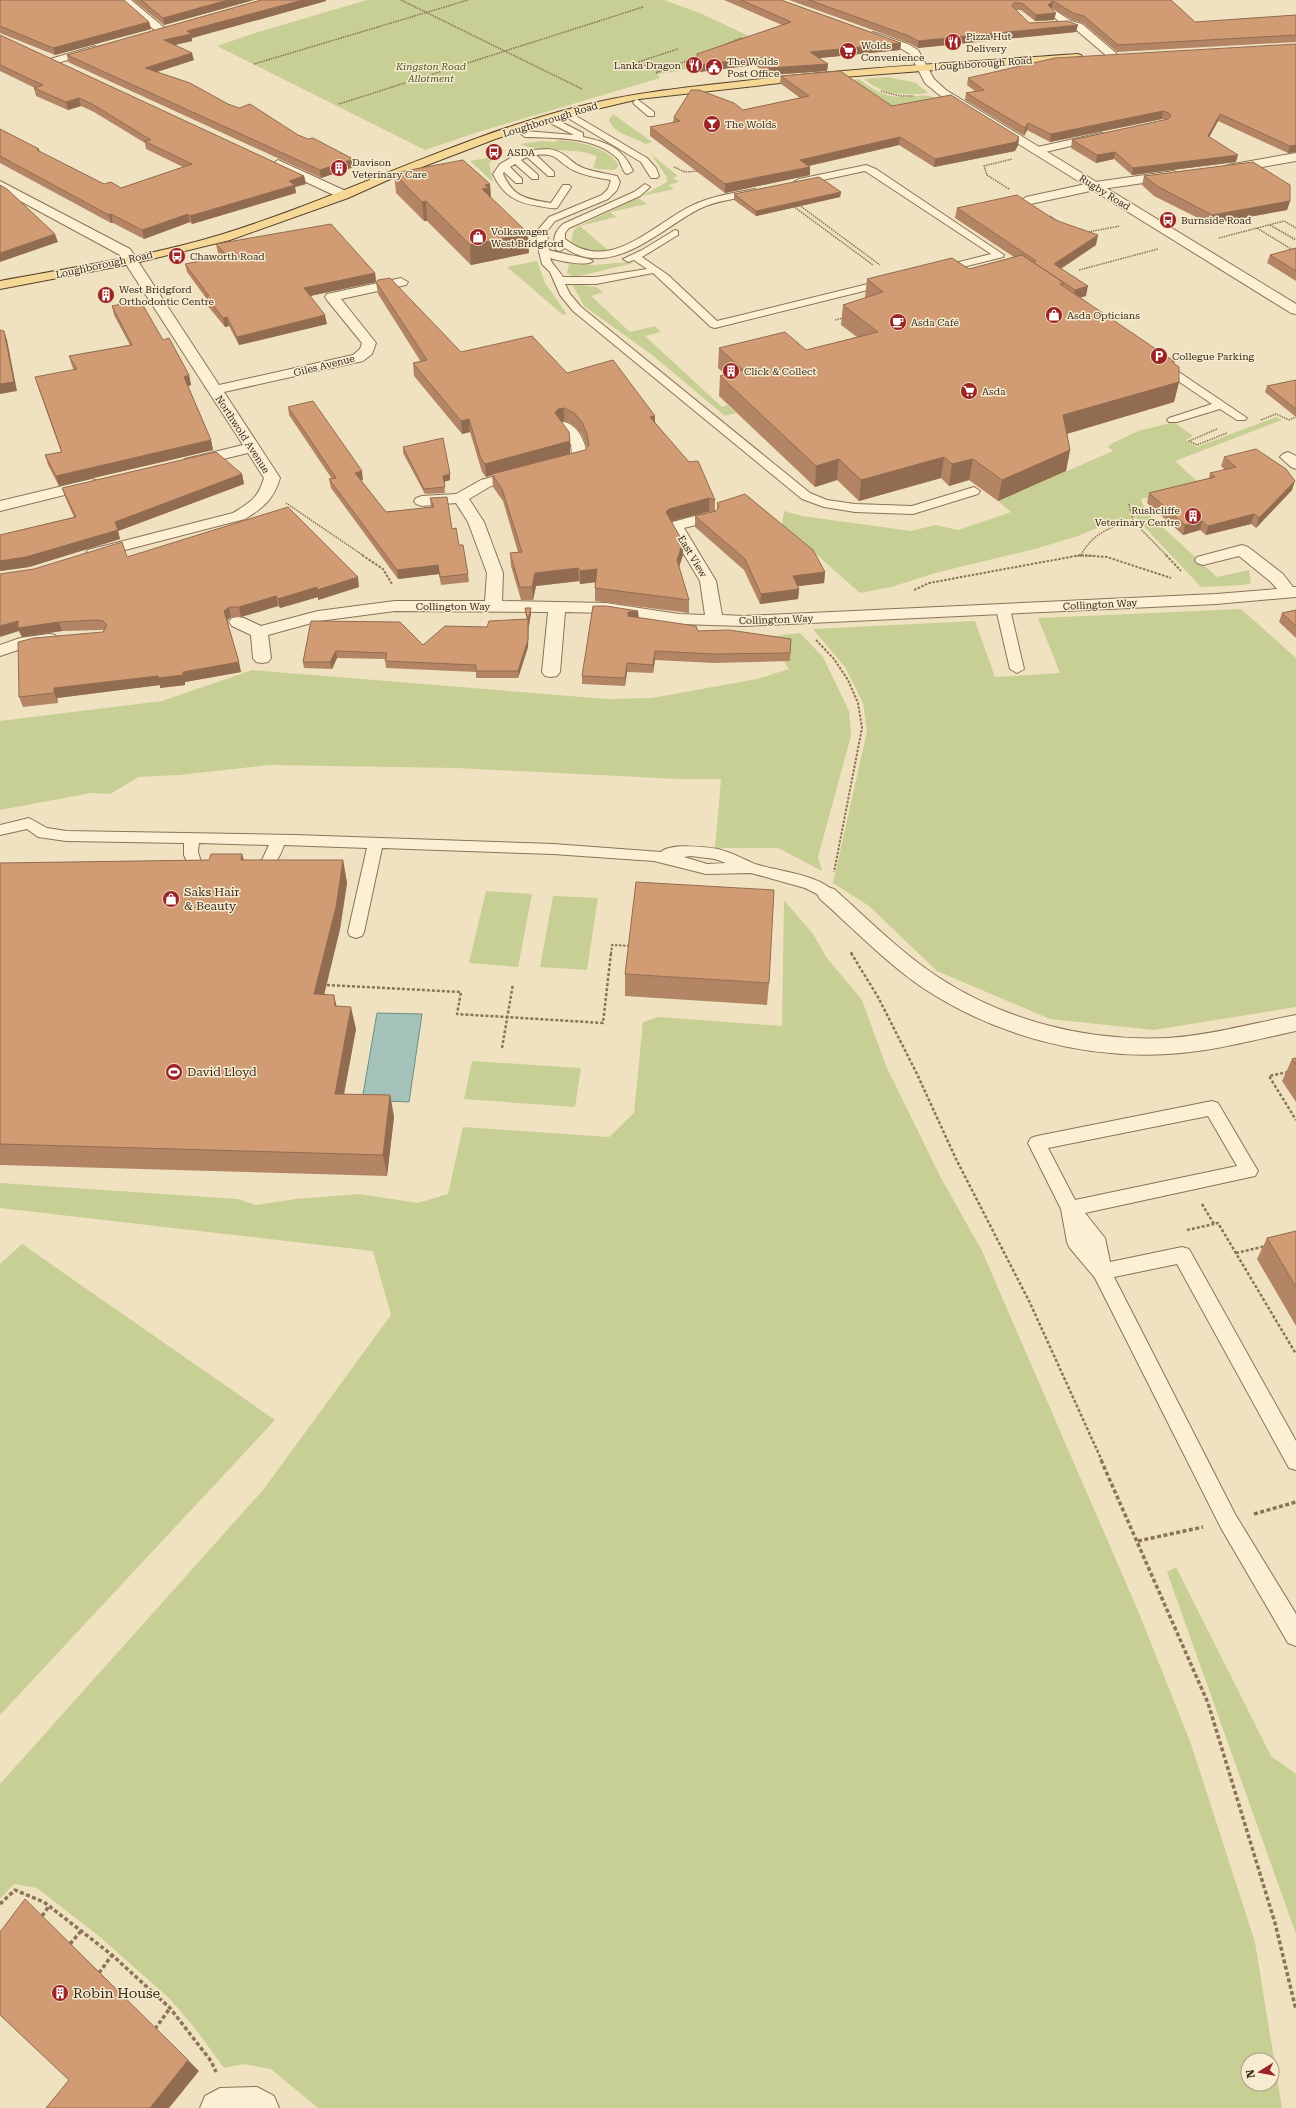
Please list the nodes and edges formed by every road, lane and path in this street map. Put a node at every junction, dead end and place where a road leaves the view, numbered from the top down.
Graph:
1 (125, 0) edge
2 (400, 0) edge
3 (468, 0) edge
4 (643, 7) dead end
5 (1053, 12) edge
6 (426, 13) junction
7 (1067, 23) junction
8 (1053, 25) edge
9 (863, 31) edge
10 (147, 35) edge
11 (104, 47) edge
12 (678, 49) dead end
13 (505, 51) junction
14 (1116, 55) joint
15 (1099, 56) edge
16 (1086, 57) edge
17 (254, 64) dead end
18 (922, 67) junction
19 (71, 69) edge
20 (660, 72) dead end
21 (584, 90) dead end
22 (878, 90) dead end
23 (671, 92) junction
24 (942, 92) junction
25 (638, 102) junction
26 (339, 104) dead end
27 (651, 114) dead end
28 (571, 116) junction
29 (593, 116) junction
30 (554, 121) junction
31 (595, 130) junction
32 (525, 134) junction
33 (1111, 134) edge
34 (598, 144) junction
35 (1037, 150) junction
36 (557, 153) junction
37 (530, 155) junction
38 (574, 156) dead end
39 (1296, 157) edge
40 (266, 159) edge
41 (515, 159) junction
42 (503, 166) junction
43 (671, 166) dead end
44 (636, 171) junction
45 (700, 171) edge
46 (1213, 171) edge
47 (1190, 173) edge
48 (551, 174) dead end
49 (654, 176) junction
50 (535, 177) dead end
51 (614, 180) junction
52 (519, 181) dead end
53 (791, 184) edge
54 (0, 185) edge
55 (1094, 186) junction
56 (566, 187) dead end
57 (645, 187) junction
58 (773, 188) junction
59 (550, 190) dead end
60 (534, 194) dead end
61 (747, 194) junction
62 (344, 195) junction
63 (1026, 201) edge
64 (554, 206) junction
65 (608, 207) junction
66 (714, 207) junction
67 (567, 212) junction
68 (701, 216) dead end
69 (673, 221) junction
70 (1270, 225) junction
71 (1257, 228) junction
72 (1296, 228) edge
73 (646, 237) junction
74 (559, 239) junction
75 (1296, 240) edge
76 (1188, 244) junction
77 (544, 252) junction
78 (1296, 252) edge
79 (635, 256) junction
80 (561, 258) junction
81 (131, 260) junction
82 (651, 267) junction
83 (1079, 270) dead end
84 (930, 272) edge
85 (557, 276) junction
86 (896, 280) junction
87 (401, 282) dead end
88 (0, 285) edge
89 (1295, 308) edge
90 (845, 317) edge
91 (835, 320) dead end
92 (1150, 357) edge
93 (215, 390) junction
94 (1221, 405) junction
95 (1242, 418) dead end
96 (1173, 420) dead end
97 (564, 426) edge
98 (252, 447) junction
99 (176, 465) edge
100 (107, 481) edge
101 (974, 491) dead end
102 (268, 492) junction
103 (460, 498) junction
104 (422, 501) dead end
105 (1129, 504) dead end
106 (0, 506) edge
107 (709, 517) edge
108 (1133, 521) junction
109 (1082, 554) junction
110 (81, 557) edge
111 (1203, 560) dead end
112 (1173, 579) dead end
113 (1292, 592) edge
114 (1216, 599) junction
115 (395, 606) junction
116 (493, 606) junction
117 (557, 607) junction
118 (1003, 609) junction
119 (878, 614) junction
120 (795, 618) junction
121 (714, 620) junction
122 (238, 622) dead end
123 (259, 632) junction
124 (64, 637) edge
125 (0, 651) edge
126 (262, 658) dead end
127 (1017, 669) dead end
128 (551, 672) dead end
129 (0, 830) edge
130 (193, 838) junction
131 (278, 840) junction
132 (376, 843) junction
133 (826, 894) junction
134 (356, 932) dead end
135 (632, 946) edge
136 (848, 948) dead end
137 (513, 984) dead end
138 (327, 985) dead end
139 (507, 1017) junction
140 (1296, 1023) edge
141 (502, 1048) dead end
142 (1289, 1071) dead end
143 (1296, 1120) edge
144 (1190, 1184) junction
145 (1070, 1209) junction
146 (1214, 1224) junction
147 (1183, 1231) dead end
148 (1274, 1244) edge
149 (1236, 1253) junction
150 (1102, 1272) junction
151 (1296, 1354) edge
152 (1296, 1460) edge
153 (1171, 1534) dead end
154 (1138, 1541) junction
155 (1296, 1635) edge
156 (0, 1904) edge
157 (49, 1906) junction
158 (42, 1916) edge
159 (81, 1931) junction
160 (70, 1944) edge
161 (112, 1955) junction
162 (99, 1973) edge
163 (170, 2008) junction
164 (1296, 2010) edge
165 (156, 2028) edge
166 (218, 2094) edge
167 (262, 2108) edge

1 - 10 street
2 - 6 path
3 - 6 path
4 - 13 path
5 - 7 street
6 - 13 path
6 - 17 path
7 - 8 street
7 - 14 street
9 - 18 street, Rugby Road
11 - 19 street
12 - 20 path
13 - 21 path
13 - 26 path
14 - 15 main road
16 - 18 main road, Loughborough Road
18 - 23 main road, Loughborough Road
18 - 24 street, Rugby Road
22 - 24 path
23 - 25 main road, Loughborough Road
23 - 28 main road, Loughborough Road
24 - 35 street, Rugby Road
25 - 27 lane
25 - 29 main road, Loughborough Road
28 - 29 main road, Loughborough Road
28 - 30 main road, Loughborough Road
28 - 31 lane
29 - 31 lane
30 - 32 main road, Loughborough Road
30 - 34 lane
30 - 62 main road, Loughborough Road
31 - 49 lane
32 - 34 lane
32 - 62 main road, Loughborough Road
33 - 35 street
34 - 44 lane
35 - 55 street, Rugby Road
36 - 37 lane
36 - 38 lane
36 - 51 lane
37 - 41 lane
37 - 48 lane
39 - 46 street
40 - 62 street
41 - 42 lane
41 - 50 lane
42 - 52 lane
42 - 64 lane
43 - 45 path
44 - 49 lane
44 - 51 lane
47 - 55 street
49 - 57 lane
51 - 57 lane
51 - 67 lane
53 - 84 lane
54 - 81 street
55 - 63 street
55 - 76 street, Rugby Road
56 - 64 lane
57 - 65 lane
58 - 61 lane
58 - 86 path
58 - 86 path
59 - 64 lane
60 - 64 lane
61 - 66 lane
61 - 69 lane
62 - 81 main road, Loughborough Road
64 - 67 lane
65 - 67 lane
65 - 74 lane
66 - 68 lane
66 - 69 lane
67 - 77 lane
69 - 73 lane
70 - 71 path
70 - 72 path
70 - 75 path
71 - 76 path
71 - 78 path
73 - 74 lane
73 - 79 lane
74 - 80 lane
76 - 83 path
76 - 89 street, Rugby Road
77 - 80 lane
77 - 85 lane
79 - 80 lane
79 - 82 lane
80 - 85 lane
81 - 88 main road, Loughborough Road
81 - 93 street, Northwold Avenue
82 - 85 lane
82 - 86 lane
85 - 101 lane
87 - 93 street, Giles Avenue
90 - 91 path
92 - 94 lane
93 - 98 street, Northwold Avenue
94 - 95 lane
94 - 96 lane
97 - 103 street
98 - 99 street
98 - 102 street, Northwold Avenue
100 - 106 street
102 - 110 street
102 - 115 path
103 - 104 street
103 - 116 street
105 - 108 path
107 - 121 street, East View
108 - 109 path
108 - 114 path
109 - 112 path
109 - 119 path
111 - 113 street
113 - 114 street, Collington Way
114 - 118 street, Collington Way
115 - 116 street, Collington Way
115 - 123 street, Collington Way
116 - 117 street, Collington Way
117 - 121 street, Collington Way
117 - 128 street
118 - 119 street, Collington Way
118 - 127 lane
119 - 120 street, Collington Way
120 - 121 street, Collington Way
120 - 133 path
122 - 123 street
123 - 126 street
124 - 125 street
129 - 130 lane
130 - 131 lane
130 - 131 lane
131 - 132 lane
132 - 133 lane
132 - 134 lane
133 - 140 street
135 - 139 path
136 - 154 path
137 - 139 path
138 - 139 path
139 - 141 path
142 - 143 path
144 - 145 lane
144 - 145 lane
144 - 146 path
145 - 150 lane
146 - 147 path
146 - 149 path
148 - 149 path
149 - 151 path
150 - 152 lane
150 - 155 lane
153 - 154 path
154 - 164 path
156 - 157 path
157 - 158 path
157 - 159 path
159 - 160 path
159 - 161 path
161 - 162 path
161 - 163 path
163 - 165 path
163 - 166 path
166 - 167 street

